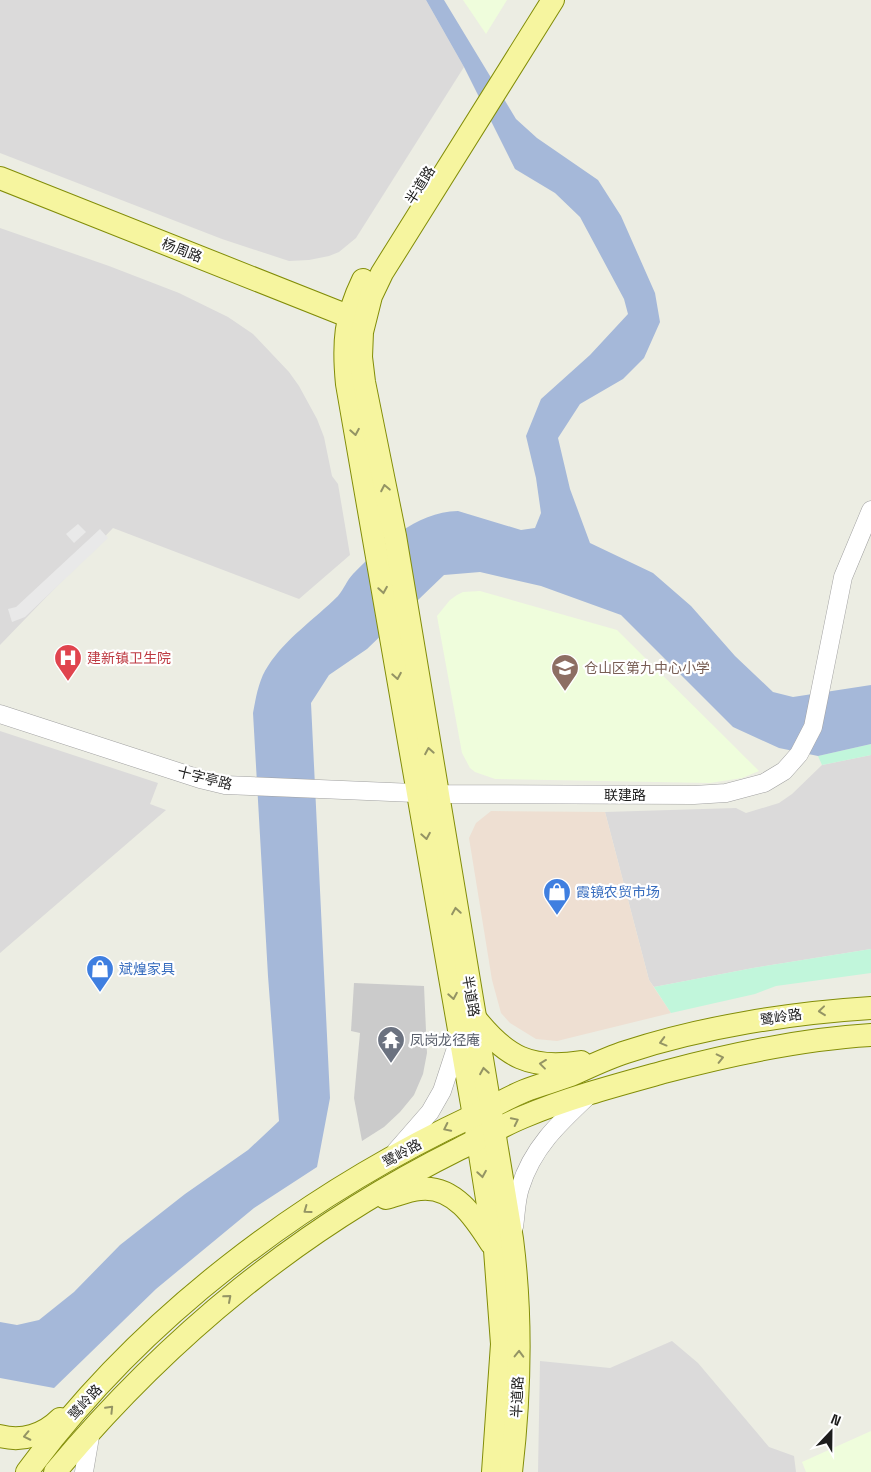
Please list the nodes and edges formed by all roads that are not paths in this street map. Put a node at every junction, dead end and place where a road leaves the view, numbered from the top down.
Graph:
1 (536, 0) edge
2 (552, 0) edge
3 (0, 178) edge
4 (0, 193) edge
5 (355, 326) junction
6 (356, 383) junction
7 (871, 510) edge
8 (0, 714) edge
9 (428, 793) junction
10 (871, 1008) edge
11 (474, 1017) junction
12 (460, 1035) junction
13 (871, 1035) edge
14 (626, 1052) junction
15 (589, 1095) junction
16 (482, 1112) junction
17 (485, 1136) junction
18 (387, 1160) junction
19 (349, 1210) junction
20 (503, 1244) junction
21 (95, 1390) junction
22 (91, 1429) junction
23 (0, 1436) edge
24 (27, 1472) edge
25 (55, 1472) edge
26 (84, 1472) edge
27 (494, 1472) edge
28 (511, 1472) edge

1 - 5 main road, 半道路
2 - 5 main road, 半道路
3 - 5 main road, 杨周路
4 - 5 main road, 杨周路
5 - 6 main road, 半道路
6 -> 9 main road, 半道路
9 -> 6 main road, 半道路
7 - 9 street, 联建路
8 - 9 street, 十字亭路
11 -> 9 main road, 半道路
9 -> 12 main road, 半道路
10 -> 14 main road, 鹭岭路
14 -> 11 main road
16 -> 11 main road, 半道路
12 - 16 main road, 半道路
12 - 18 street
15 -> 13 main road, 鹭岭路
14 - 16 main road, 鹭岭路
17 -> 15 main road, 鹭岭路
15 - 20 street
16 - 17 main road, 半道路
16 -> 18 main road, 鹭岭路
17 - 19 main road, 鹭岭路
17 - 20 main road, 半道路
18 -> 21 main road, 鹭岭路
19 - 20 main road
22 -> 19 main road, 鹭岭路
20 - 27 main road, 半道路
28 -> 20 main road, 半道路
21 -> 23 main road
21 - 24 main road, 鹭岭路
22 - 25 main road, 鹭岭路
22 - 26 street

